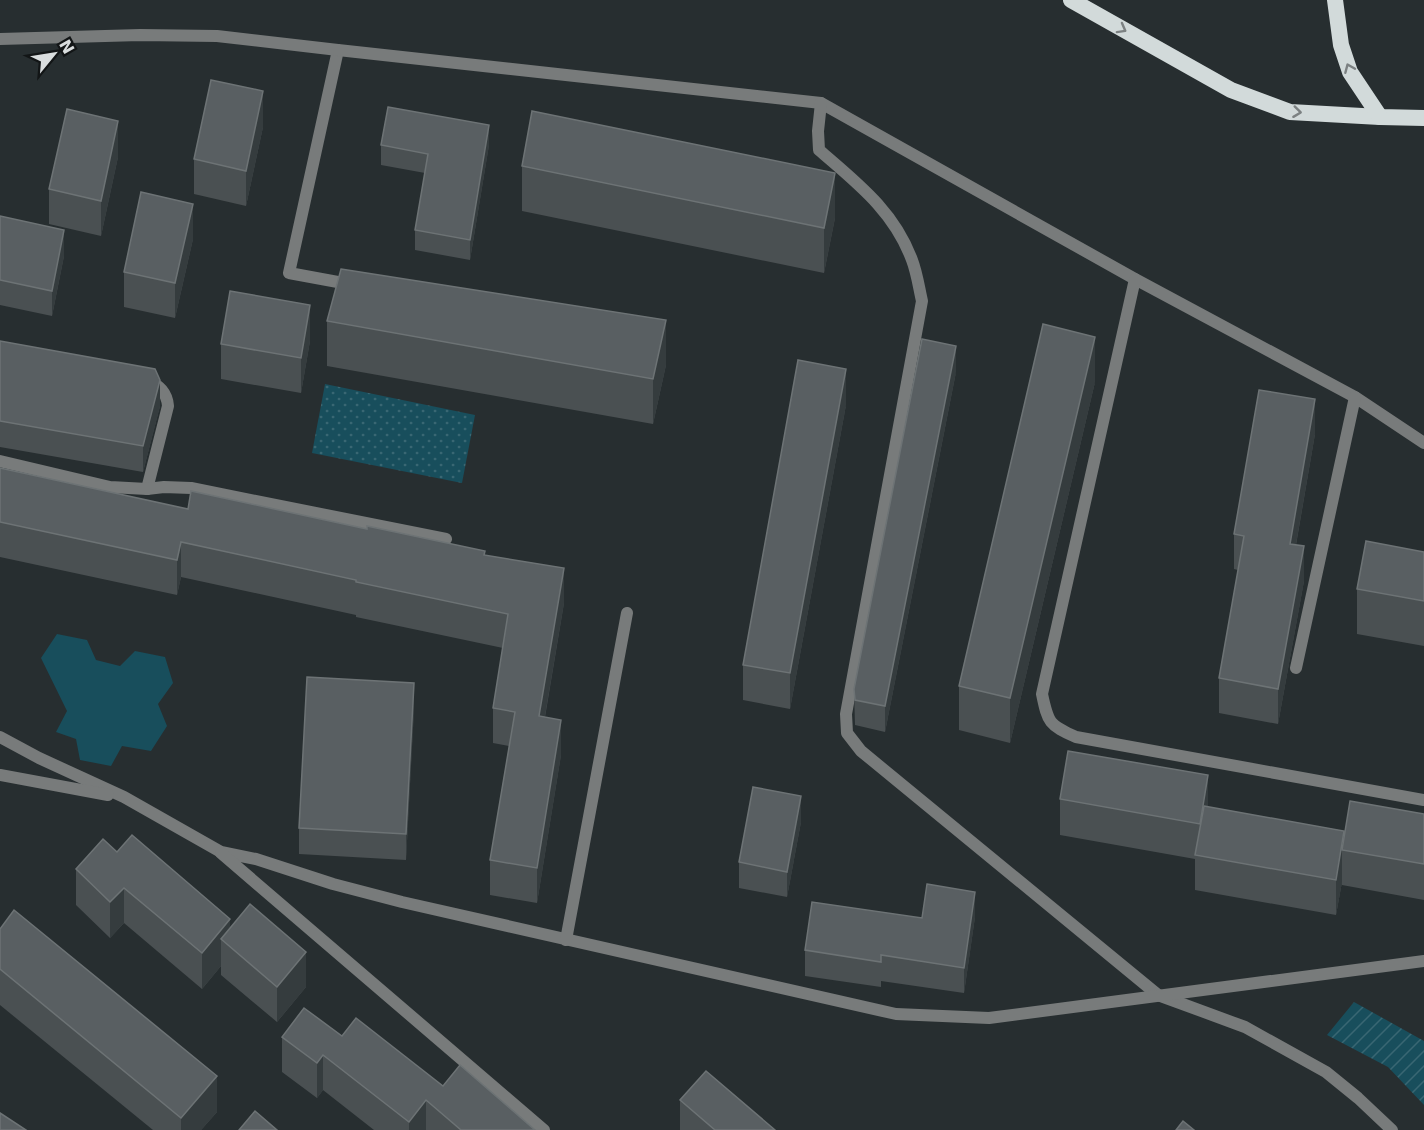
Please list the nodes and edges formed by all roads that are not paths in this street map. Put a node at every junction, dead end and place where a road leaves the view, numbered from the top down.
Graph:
1 (1071, 0) edge
2 (1335, 0) edge
3 (0, 39) edge
4 (338, 50) junction
5 (821, 103) junction
6 (1380, 117) junction
7 (1424, 117) edge
8 (1135, 279) junction
9 (370, 288) edge
10 (141, 375) edge
11 (1355, 397) junction
12 (1424, 443) edge
13 (0, 461) edge
14 (147, 489) junction
15 (446, 539) dead end
16 (627, 613) dead end
17 (1296, 668) dead end
18 (0, 737) edge
19 (0, 775) edge
20 (124, 797) junction
21 (1424, 800) edge
22 (221, 852) junction
23 (566, 940) junction
24 (1424, 961) edge
25 (1158, 995) junction
26 (544, 1130) edge
27 (1392, 1130) edge

1 -> 6 highway
6 -> 2 highway
3 - 4 street
4 - 5 street
4 - 9 street
5 - 8 street
5 - 25 street
6 - 7 highway
8 - 11 street
8 - 21 street
10 - 14 street
11 - 12 street
11 - 17 street
13 - 14 street
14 - 15 street
16 - 23 street
18 - 20 street
19 - 20 street
20 - 22 street
22 - 23 street
22 - 26 street
23 - 25 street
24 - 25 street
25 - 27 street

